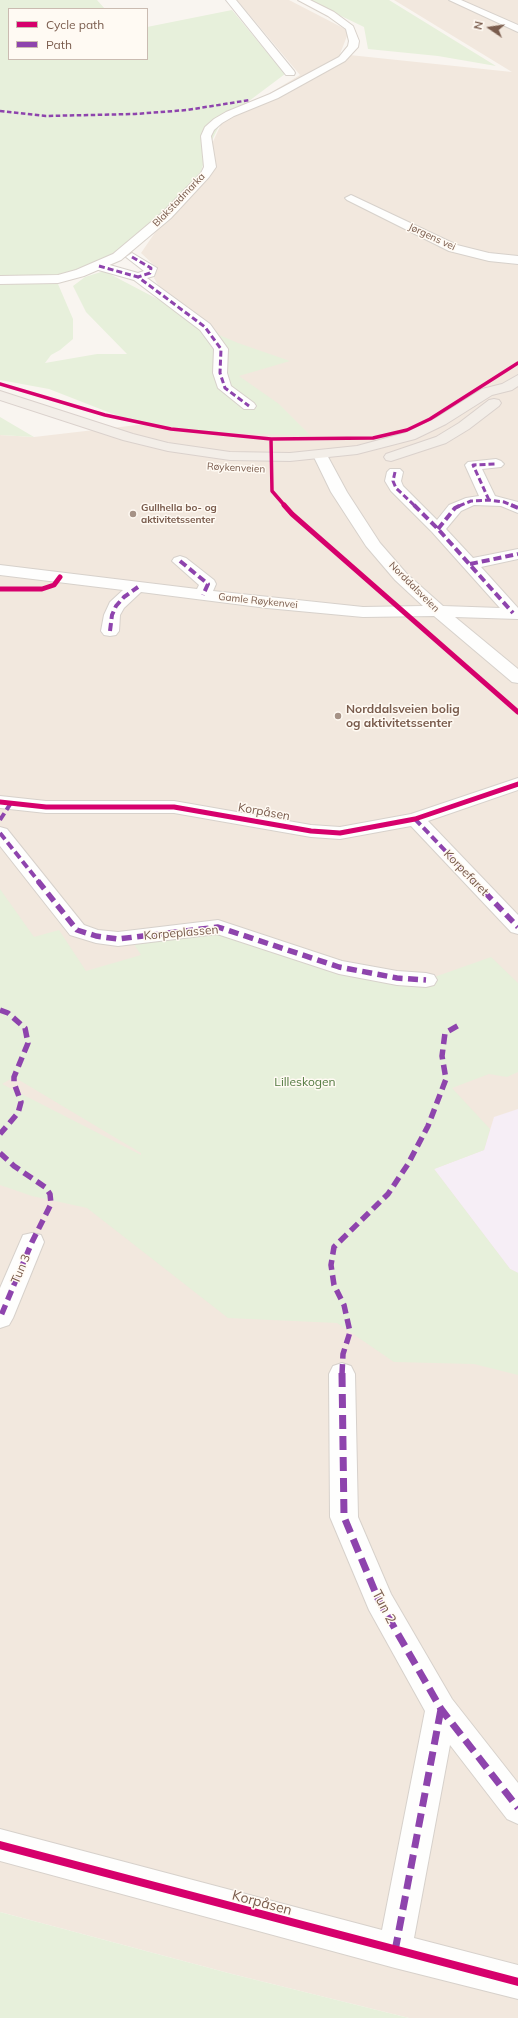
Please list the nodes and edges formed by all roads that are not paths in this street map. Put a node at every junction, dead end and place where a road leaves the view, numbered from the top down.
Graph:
1 (231, 0) edge
2 (303, 0) edge
3 (454, 0) edge
4 (518, 29) edge
5 (290, 73) dead end
6 (351, 198) dead end
7 (132, 257) dead end
8 (518, 260) edge
9 (99, 266) junction
10 (138, 277) junction
11 (0, 280) edge
12 (512, 383) edge
13 (0, 395) edge
14 (0, 401) edge
15 (249, 406) dead end
16 (128, 452) dead end
17 (159, 460) dead end
18 (323, 461) junction
19 (496, 464) dead end
20 (395, 472) dead end
21 (489, 500) junction
22 (518, 508) edge
23 (438, 530) junction
24 (518, 554) edge
25 (180, 561) dead end
26 (470, 564) junction
27 (0, 570) edge
28 (138, 587) junction
29 (203, 595) junction
30 (438, 611) junction
31 (515, 613) edge
32 (110, 631) dead end
33 (518, 678) edge
34 (518, 784) edge
35 (6, 802) edge
36 (415, 819) junction
37 (0, 820) edge
38 (0, 833) edge
39 (518, 927) edge
40 (426, 980) dead end
41 (32, 1242) dead end
42 (0, 1318) edge
43 (342, 1374) dead end
44 (441, 1709) junction
45 (518, 1808) edge
46 (0, 1845) edge
47 (395, 1951) junction
48 (518, 1982) edge

1 - 5 street
2 - 9 street, Blakstadmarka
3 - 4 street
6 - 8 street, Jørgens vei
7 - 10 street
9 - 10 street
9 - 11 street, Blakstadmarka
10 - 15 street
12 - 18 main road, Røykenveien
12 - 18 main road, Røykenveien
13 - 18 main road, Røykenveien
14 - 16 main road
17 - 18 main road, Røykenveien
18 - 30 street, Norddalsveien
19 - 21 street
20 - 23 street
21 - 22 street
21 - 23 street
23 - 26 street
24 - 26 street
25 - 29 street
26 - 31 street
27 - 28 street, Gamle Røykenvei
28 - 29 street, Gamle Røykenvei
28 - 32 street
29 - 30 street, Gamle Røykenvei
30 - 31 street, Gamle Røykenvei
30 - 33 street, Norddalsveien
34 - 36 street, Korpåsen
35 - 36 street, Korpåsen
35 - 37 street
36 - 39 street, Korpefaret
38 - 40 street, Korpeplassen
41 - 42 street, Tun 3
43 - 44 street, Tun 2
44 - 45 street, Tun 2
44 - 47 street
46 - 47 street, Korpåsen
47 - 48 street, Korpåsen

